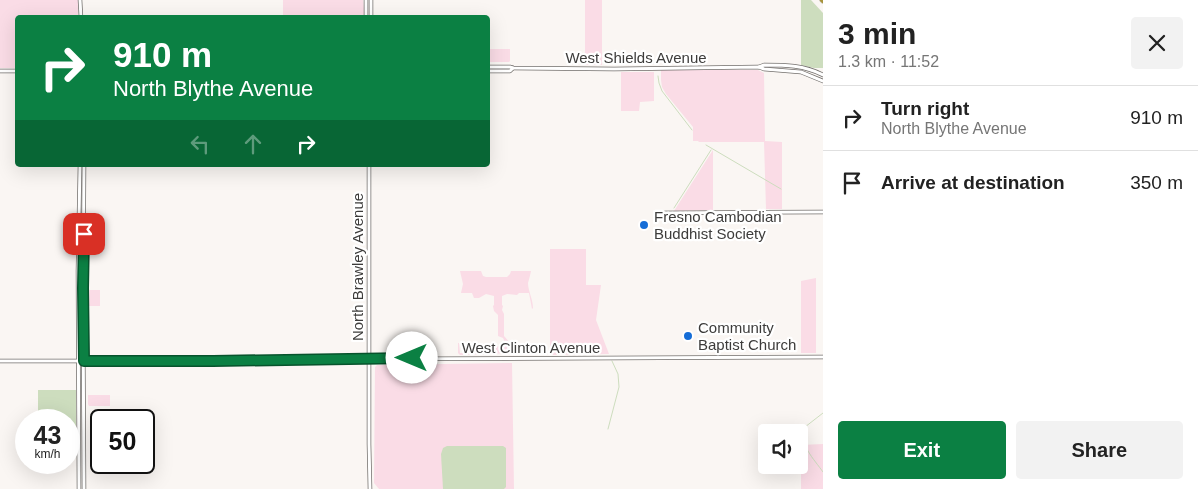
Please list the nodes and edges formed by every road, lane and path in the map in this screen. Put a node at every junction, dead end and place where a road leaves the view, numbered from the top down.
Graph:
1 (80, 0) edge
2 (371, 0) edge
3 (366, 2) edge
4 (80, 15) edge
5 (369, 15) edge
6 (369, 15) edge
7 (490, 67) edge
8 (759, 67) junction
9 (513, 68) junction
10 (0, 71) edge
11 (15, 71) edge
12 (490, 71) edge
13 (823, 75) edge
14 (823, 81) edge
15 (82, 167) edge
16 (82, 167) edge
17 (369, 167) edge
18 (823, 212) edge
19 (657, 213) dead end
20 (823, 357) edge
21 (369, 359) junction
22 (0, 361) edge
23 (79, 361) junction
24 (84, 361) junction
25 (79, 489) edge
26 (84, 489) edge
27 (370, 489) edge

1 - 4 street
2 - 5 street
3 - 6 street
7 - 9 street, West Shields Avenue
8 - 9 street, West Shields Avenue
8 - 13 street, West Shields Avenue
8 - 14 street, West Shields Avenue
9 - 12 street, West Shields Avenue
10 - 11 street
15 - 24 street
16 - 23 street
17 - 21 street, North Brawley Avenue
18 - 19 street
20 - 21 street, West Clinton Avenue
21 - 24 street, West Clinton Avenue
21 - 27 street, North Brawley Avenue
22 - 23 street, West Clinton Avenue
23 - 24 street, West Clinton Avenue
23 - 25 street
24 - 26 street

